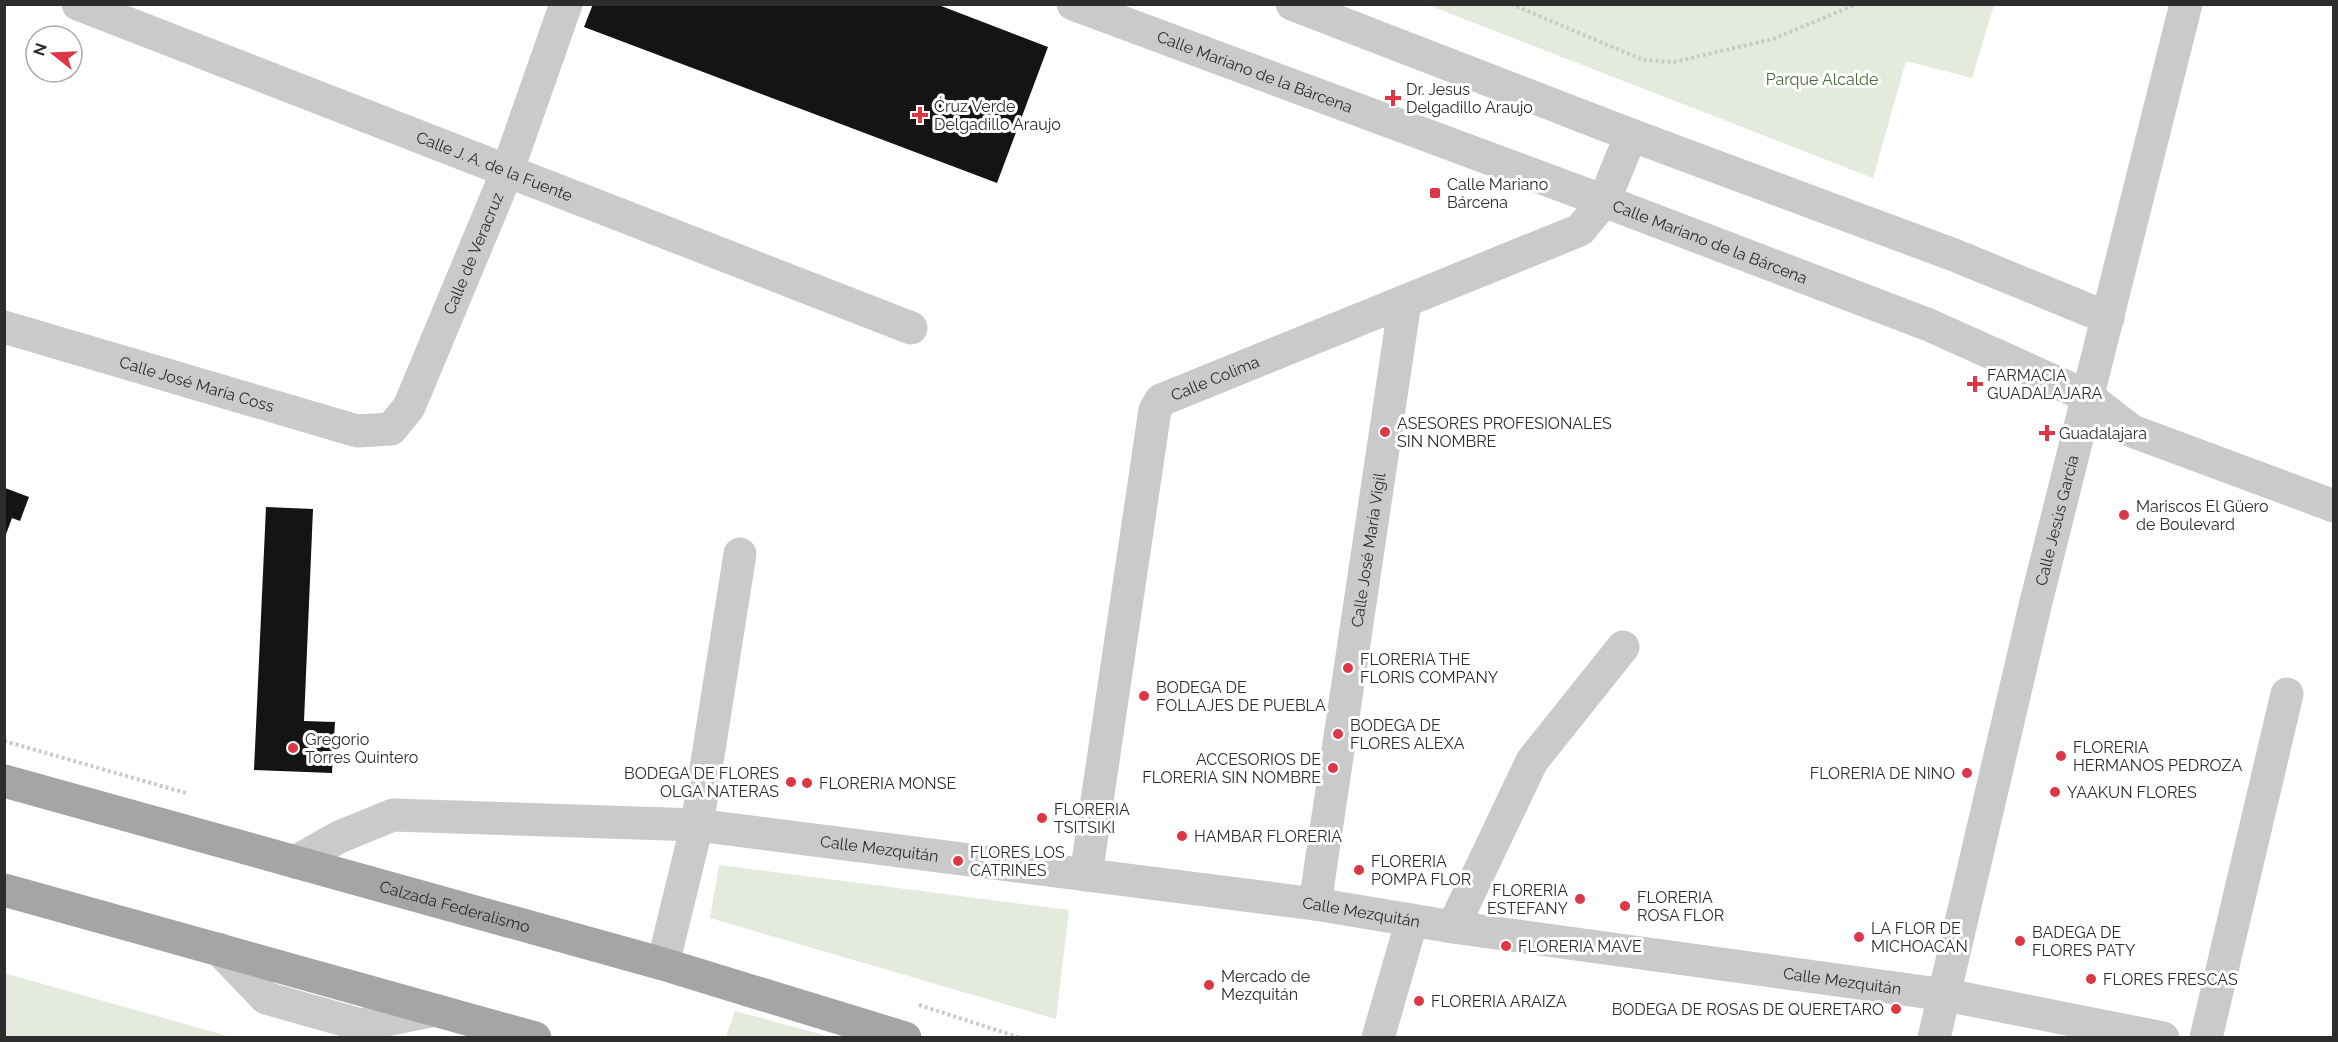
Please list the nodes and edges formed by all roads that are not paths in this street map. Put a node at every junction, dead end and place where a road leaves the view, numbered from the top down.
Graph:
1 (78, 4) edge
2 (566, 4) edge
3 (1073, 4) edge
4 (1292, 4) edge
5 (2186, 4) edge
6 (1631, 135) junction
7 (507, 172) junction
8 (1604, 201) junction
9 (1406, 303) junction
10 (2108, 318) junction
11 (4, 327) edge
12 (911, 328) dead end
13 (2087, 396) junction
14 (391, 429) joint
15 (2334, 507) edge
16 (740, 555) dead end
17 (1623, 647) dead end
18 (2286, 694) dead end
19 (4, 781) edge
20 (697, 825) junction
21 (295, 862) junction
22 (1086, 876) junction
23 (4, 890) edge
24 (1315, 904) junction
25 (1412, 920) junction
26 (1453, 927) junction
27 (663, 964) junction
28 (1946, 995) junction
29 (535, 1038) edge
30 (905, 1038) edge
31 (1378, 1038) edge
32 (1934, 1038) edge
33 (2163, 1038) edge
34 (2206, 1038) edge

1 - 7 street, Calle J. A. de la Fuente
2 - 7 street, Calle de Veracruz
3 - 8 street, Calle Mariano de la Bárcena
4 - 6 street
5 - 10 street, Calle Jesús García
6 - 8 street, Calle Colima
6 - 10 street
7 - 12 street, Calle J. A. de la Fuente
7 - 14 street, Calle de Veracruz
8 - 9 street, Calle Colima
8 - 13 street, Calle Mariano de la Bárcena
9 - 22 street, Calle Colima
9 - 24 street, Calle José María Vigil
10 - 13 street, Calle Jesús García
11 - 14 street, Calle José María Coss
13 - 15 street, Calle Mariano de la Bárcena
13 - 28 street, Calle Jesús García
16 - 20 street
17 - 26 street
18 - 34 street
19 - 21 main road, Calzada Federalismo
20 - 21 street, Calle Mezquitán
20 - 22 street, Calle Mezquitán
20 - 27 street
21 - 27 main road, Calzada Federalismo
22 - 24 street, Calle Mezquitán
23 - 29 main road
24 - 25 street, Calle Mezquitán
25 - 26 street, Calle Mezquitán
25 - 31 street
26 - 28 street, Calle Mezquitán
27 - 30 main road, Calzada Federalismo
28 - 32 street, Calle Jesús García
28 - 33 street, Calle Mezquitán

